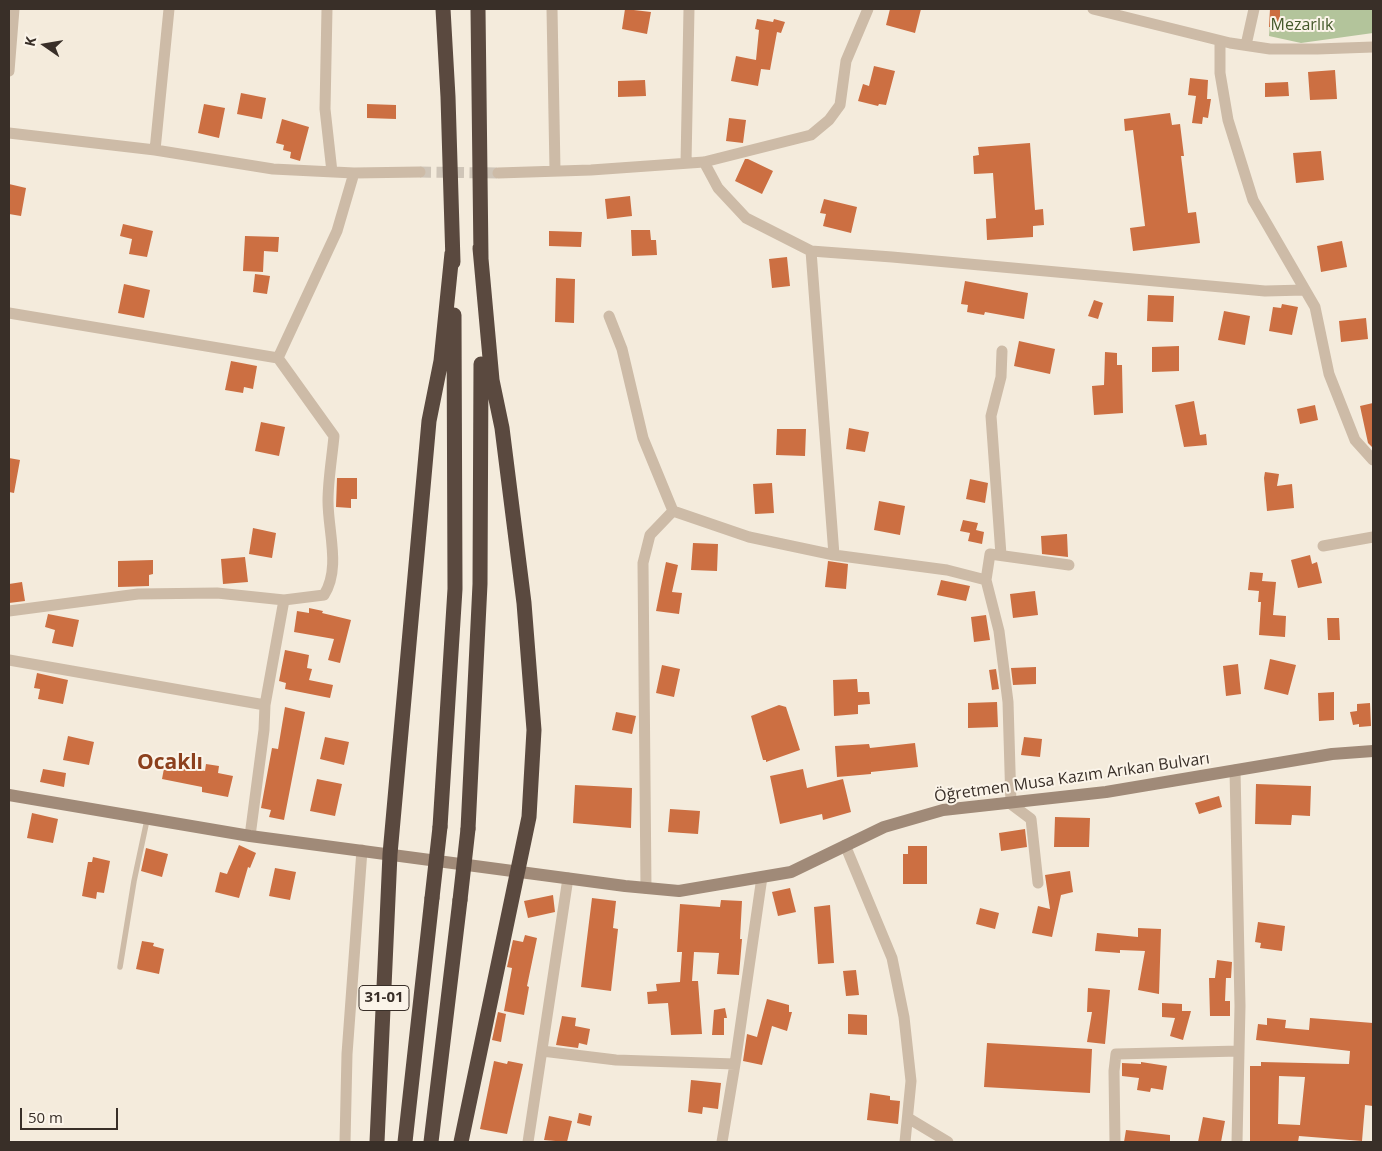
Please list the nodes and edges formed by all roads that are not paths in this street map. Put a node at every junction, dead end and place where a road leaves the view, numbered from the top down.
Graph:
1 (14, 9) edge
2 (170, 9) edge
3 (327, 9) edge
4 (443, 9) edge
5 (478, 9) edge
6 (552, 9) edge
7 (689, 9) edge
8 (868, 9) edge
9 (1093, 9) edge
10 (1254, 9) edge
11 (1220, 40) junction
12 (1246, 45) junction
13 (1373, 47) edge
14 (9, 71) edge
15 (9, 133) edge
16 (155, 150) junction
17 (704, 162) junction
18 (686, 163) junction
19 (555, 170) junction
20 (332, 172) junction
21 (420, 172) tunnel mouth
22 (354, 173) junction
23 (498, 173) tunnel mouth
24 (480, 248) junction
25 (811, 251) junction
26 (452, 253) junction
27 (1304, 290) junction
28 (9, 314) edge
29 (609, 316) dead end
30 (1002, 351) dead end
31 (278, 358) junction
32 (1373, 460) edge
33 (673, 511) junction
34 (1373, 536) edge
35 (1323, 546) dead end
36 (834, 555) junction
37 (1001, 555) junction
38 (1070, 565) dead end
39 (986, 580) junction
40 (284, 600) junction
41 (9, 611) edge
42 (9, 660) edge
43 (265, 705) junction
44 (1373, 751) edge
45 (1235, 770) junction
46 (9, 795) edge
47 (1011, 803) junction
48 (147, 820) junction
49 (250, 836) junction
50 (845, 846) junction
51 (362, 850) junction
52 (390, 854) junction
53 (518, 871) junction
54 (762, 877) junction
55 (568, 878) junction
56 (1038, 883) dead end
57 (646, 888) junction
58 (120, 967) dead end
59 (542, 1052) junction
60 (1239, 1052) junction
61 (735, 1064) junction
62 (908, 1118) junction
63 (345, 1142) edge
64 (377, 1142) edge
65 (405, 1142) edge
66 (431, 1142) edge
67 (461, 1142) edge
68 (528, 1142) edge
69 (722, 1142) edge
70 (905, 1142) edge
71 (948, 1142) edge
72 (1115, 1142) edge
73 (1237, 1142) edge

1 - 14 street
2 - 16 street
3 - 20 street
4 - 26 highway
5 - 24 highway
6 - 19 street
7 - 18 street
8 - 17 street
9 - 11 street
10 - 12 street
11 - 12 street
11 - 27 street
12 - 13 street
15 - 16 street
16 - 20 street
17 - 18 street
17 - 25 street
18 - 19 street
19 - 23 street
20 - 22 street
21 - 22 street
22 - 31 street
24 - 53 highway
24 - 66 highway, bridge
25 - 27 street
25 - 36 street
26 - 52 highway
26 - 65 highway, bridge
27 - 32 street
28 - 31 street
29 - 33 street
30 - 37 street
31 - 40 street
33 - 36 street
33 - 57 street
34 - 35 street
36 - 39 street
37 - 38 street
37 - 39 street
39 - 47 street
40 - 41 street
40 - 43 street
42 - 43 street
43 - 49 street
44 - 45 street, Öğretmen Musa Kazım Arıkan Bulvarı
45 - 47 street, Öğretmen Musa Kazım Arıkan Bulvarı
45 - 60 street
46 - 48 street, Öğretmen Musa Kazım Arıkan Bulvarı
47 - 50 street, Öğretmen Musa Kazım Arıkan Bulvarı
47 - 56 street
48 - 49 street, Öğretmen Musa Kazım Arıkan Bulvarı
48 - 58 lane
49 - 51 street, Öğretmen Musa Kazım Arıkan Bulvarı
50 - 54 street, Öğretmen Musa Kazım Arıkan Bulvarı
50 - 62 street
51 - 52 street, Öğretmen Musa Kazım Arıkan Bulvarı
51 - 63 street
52 - 53 street, Öğretmen Musa Kazım Arıkan Bulvarı
52 - 64 highway, 31-01
53 - 55 street, Öğretmen Musa Kazım Arıkan Bulvarı
53 - 67 highway
54 - 57 street, Öğretmen Musa Kazım Arıkan Bulvarı
54 - 61 street
55 - 57 street, Öğretmen Musa Kazım Arıkan Bulvarı
55 - 59 street
59 - 61 street
59 - 68 street
60 - 72 street
60 - 73 street
61 - 69 street
62 - 70 street
62 - 71 street

